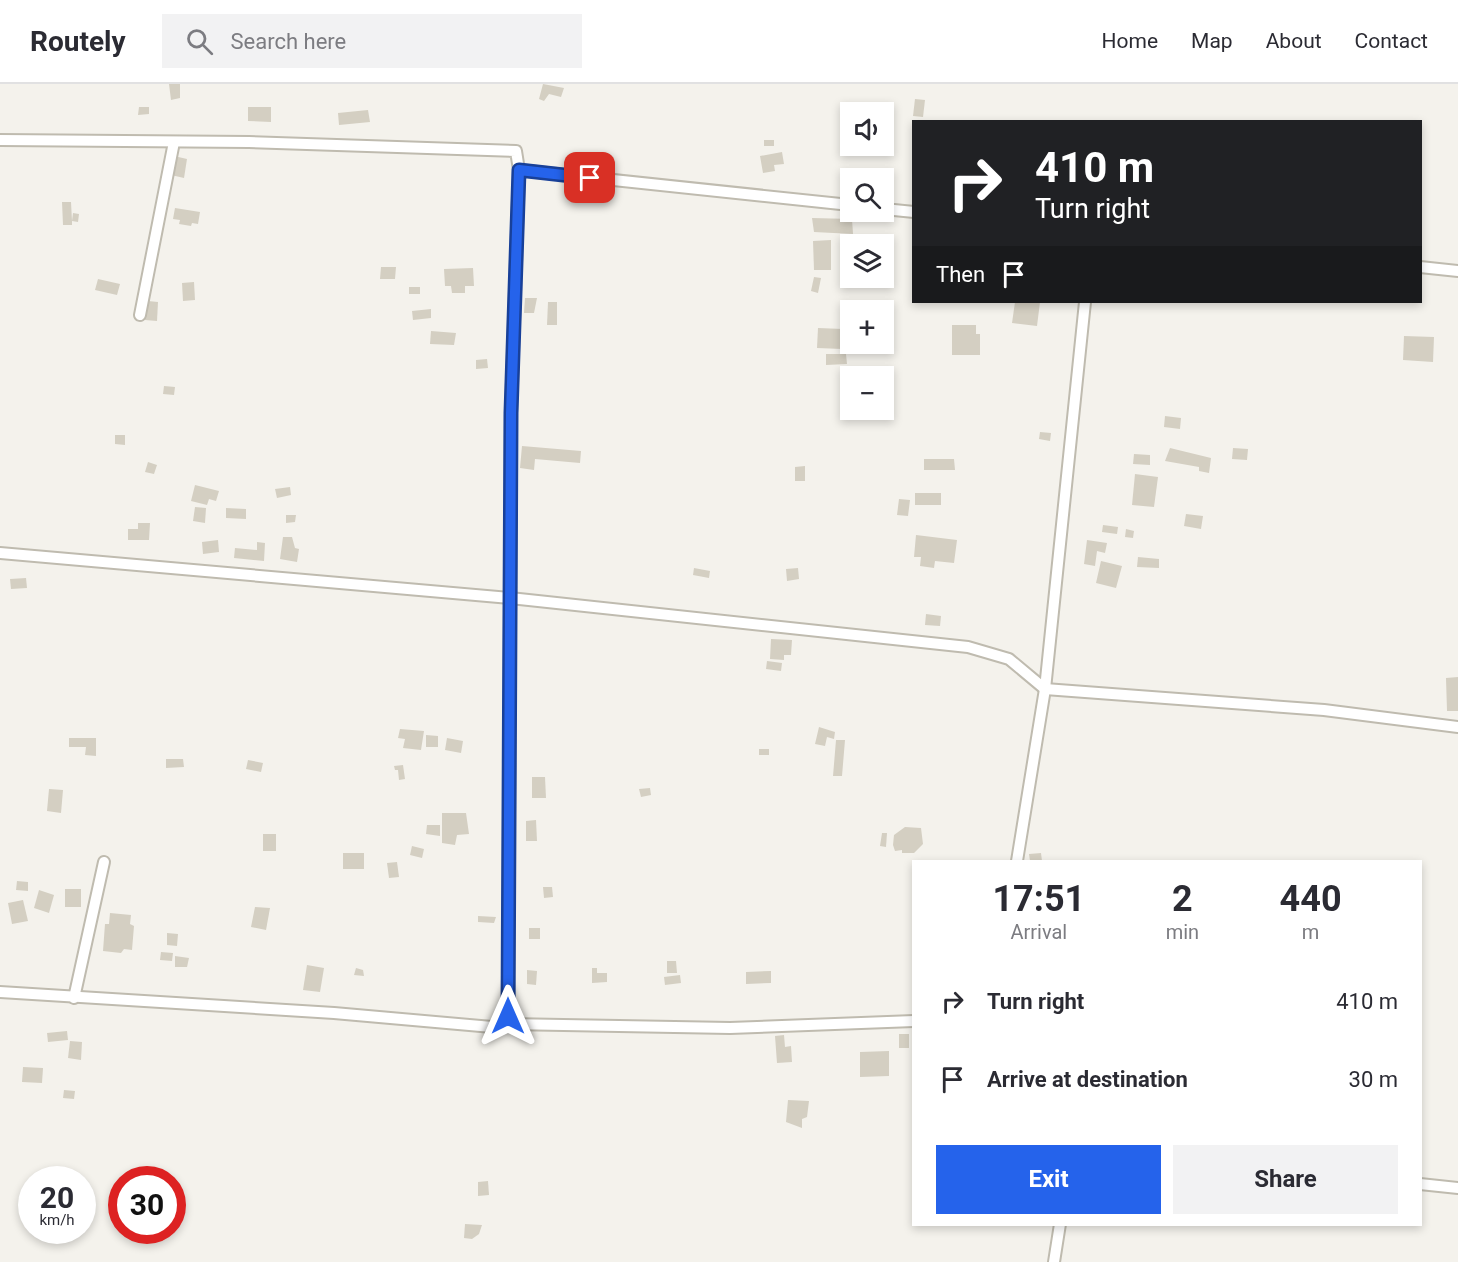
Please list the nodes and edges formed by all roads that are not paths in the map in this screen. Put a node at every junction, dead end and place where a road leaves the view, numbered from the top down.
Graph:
1 (0, 140) edge
2 (174, 141) junction
3 (519, 170) junction
4 (840, 204) edge
5 (894, 210) edge
6 (912, 212) edge
7 (1422, 267) edge
8 (1458, 272) edge
9 (1085, 303) edge
10 (140, 315) dead end
11 (0, 553) edge
12 (510, 598) junction
13 (1045, 689) junction
14 (1458, 727) edge
15 (1017, 860) edge
16 (104, 862) dead end
17 (0, 992) edge
18 (74, 998) junction
19 (912, 1021) edge
20 (501, 1024) junction
21 (1422, 1184) edge
22 (1458, 1188) edge
23 (1060, 1226) edge
24 (1054, 1262) edge

1 - 2 street
2 - 3 street
2 - 10 street
3 - 4 street
3 - 12 street
5 - 6 street
7 - 8 street
9 - 13 street
11 - 12 street
12 - 13 street
12 - 20 street
13 - 14 street
13 - 15 street
16 - 18 street
17 - 18 street
18 - 20 street
19 - 20 street
21 - 22 street
23 - 24 street

